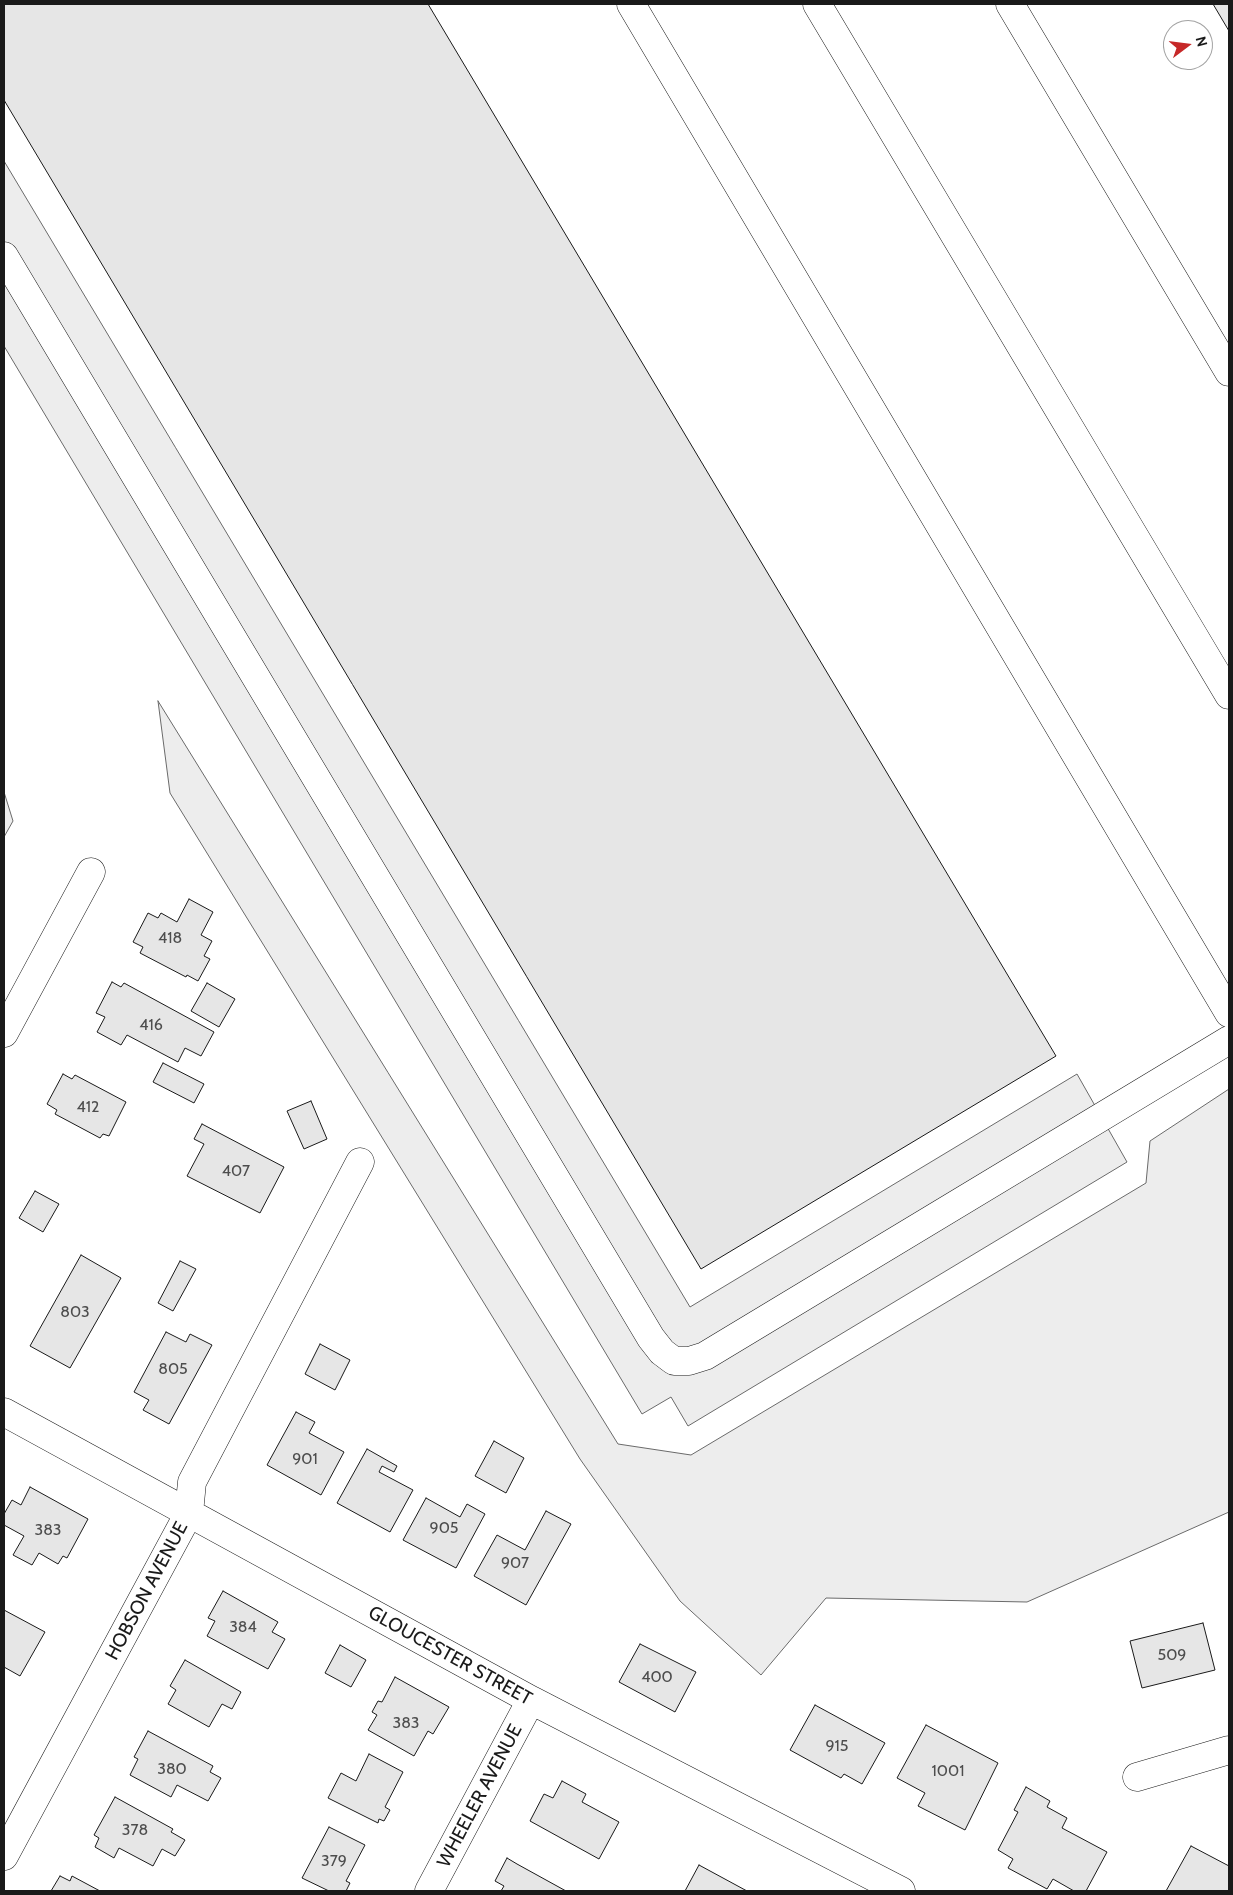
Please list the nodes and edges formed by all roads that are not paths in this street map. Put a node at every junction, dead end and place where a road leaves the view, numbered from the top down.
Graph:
1 (631, 4) edge
2 (817, 4) edge
3 (1010, 4) edge
4 (4, 256) edge
5 (1229, 372) edge
6 (1221, 660) edge
7 (1229, 695) edge
8 (91, 872) dead end
9 (1229, 1013) edge
10 (4, 1034) edge
11 (1229, 1040) edge
12 (360, 1162) dead end
13 (4, 1412) edge
14 (189, 1513) junction
15 (531, 1700) junction
16 (1229, 1750) edge
17 (1137, 1777) dead end
18 (4, 1856) edge
19 (889, 1889) edge
20 (429, 1891) edge

1 - 9 street
2 - 6 street
3 - 5 street
4 - 11 street
6 - 7 street
8 - 10 street
12 - 14 street, HOBSON AVENUE
13 - 14 street, GLOUCESTER STREET
14 - 15 street, GLOUCESTER STREET
14 - 18 street, HOBSON AVENUE
15 - 19 street, GLOUCESTER STREET
15 - 20 street, WHEELER AVENUE
16 - 17 street

